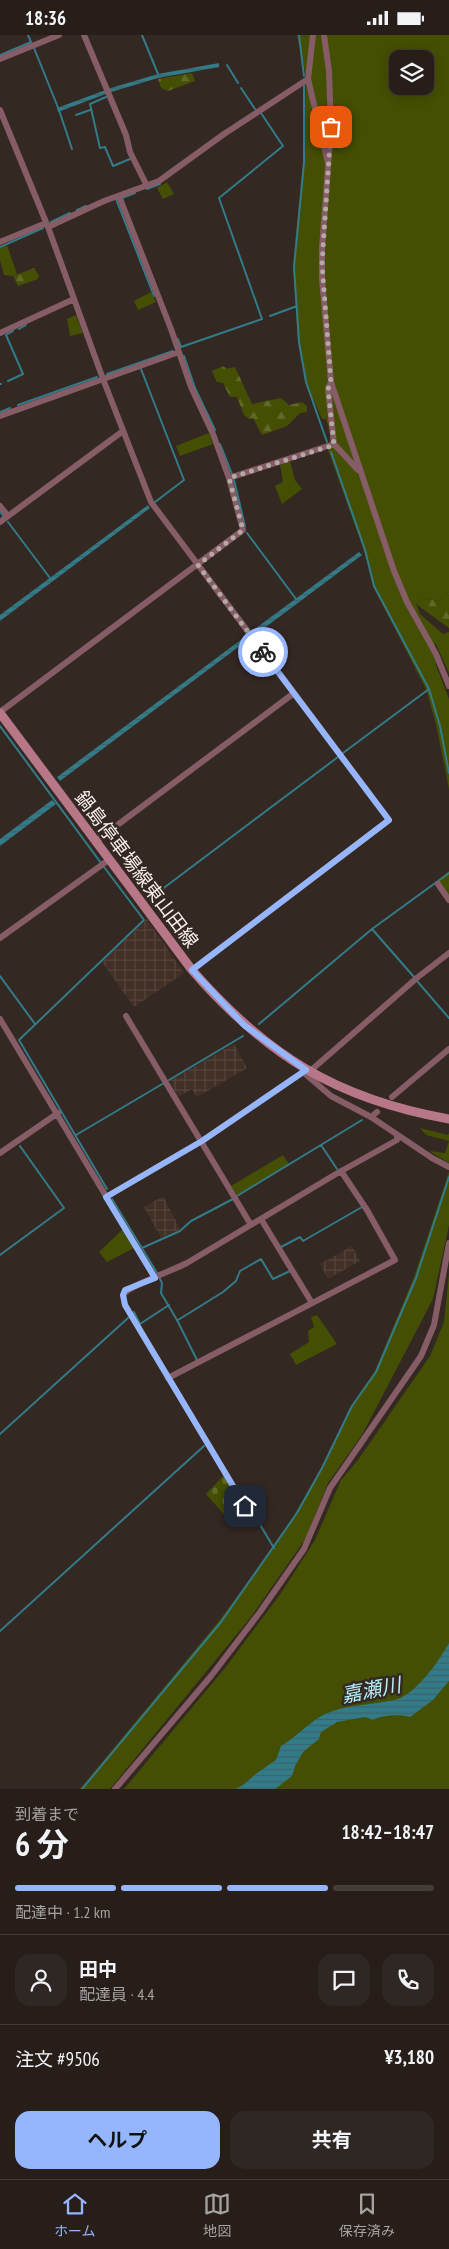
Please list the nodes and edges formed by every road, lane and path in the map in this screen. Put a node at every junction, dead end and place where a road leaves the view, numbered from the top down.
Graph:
1 (59, 35) edge
2 (84, 35) edge
3 (313, 35) edge
4 (324, 35) edge
5 (0, 59) edge
6 (308, 79) junction
7 (0, 110) edge
8 (328, 167) junction
9 (147, 186) junction
10 (118, 196) junction
11 (47, 225) junction
12 (0, 242) edge
13 (74, 299) junction
14 (0, 333) edge
15 (179, 353) junction
16 (103, 379) junction
17 (331, 382) junction
18 (0, 416) edge
19 (123, 431) junction
20 (334, 445) junction
21 (360, 473) junction
22 (229, 478) junction
23 (0, 505) edge
24 (8, 516) junction
25 (0, 522) edge
26 (198, 565) junction
27 (449, 686) edge
28 (294, 693) junction
29 (0, 713) edge
30 (96, 841) junction
31 (105, 862) junction
32 (438, 884) dead end
33 (449, 900) edge
34 (0, 938) edge
35 (449, 953) edge
36 (192, 970) junction
37 (126, 1016) dead end
38 (0, 1019) edge
39 (449, 1049) edge
40 (306, 1071) junction
41 (392, 1097) dead end
42 (377, 1111) dead end
43 (58, 1113) junction
44 (371, 1117) junction
45 (449, 1119) edge
46 (397, 1135) junction
47 (202, 1141) junction
48 (0, 1153) edge
49 (449, 1167) edge
50 (341, 1171) junction
51 (106, 1197) junction
52 (261, 1219) junction
53 (251, 1225) junction
54 (449, 1243) edge
55 (158, 1277) junction
56 (312, 1303) junction
57 (171, 1377) junction
58 (245, 1506) dead end
59 (115, 1789) edge

1 - 5 street
2 - 9 street
3 - 6 street
4 - 8 street
6 - 8 street
6 - 9 street
7 - 11 street
8 - 17 street
9 - 10 street
10 - 11 street
10 - 15 street
11 - 12 street
11 - 13 street
13 - 14 street
13 - 16 street
15 - 16 street
15 - 22 street
16 - 18 street
16 - 19 street
17 - 20 street
17 - 21 street
19 - 24 street
19 - 26 street
20 - 21 street
20 - 22 street
21 - 27 street
22 - 26 street
23 - 24 street
24 - 25 street
26 - 28 street
26 - 29 street
28 - 30 street
28 - 36 street
29 - 30 main road, 鍋島停車場線東山田線
30 - 31 main road, 鍋島停車場線東山田線
31 - 34 street
31 - 36 main road, 鍋島停車場線東山田線
32 - 33 street
35 - 40 street
36 - 40 main road, 鍋島停車場線東山田線
37 - 47 street
38 - 43 street
39 - 41 street
40 - 44 street
40 - 45 main road, 鍋島停車場線東山田線
40 - 47 street
42 - 44 street
43 - 48 street
43 - 51 street
44 - 46 street
46 - 49 street
46 - 50 street
47 - 51 street
47 - 53 street
50 - 52 street
50 - 56 street
51 - 55 street
52 - 53 street
52 - 56 street
53 - 55 street
54 - 59 street
55 - 57 street
56 - 57 street
57 - 58 street

